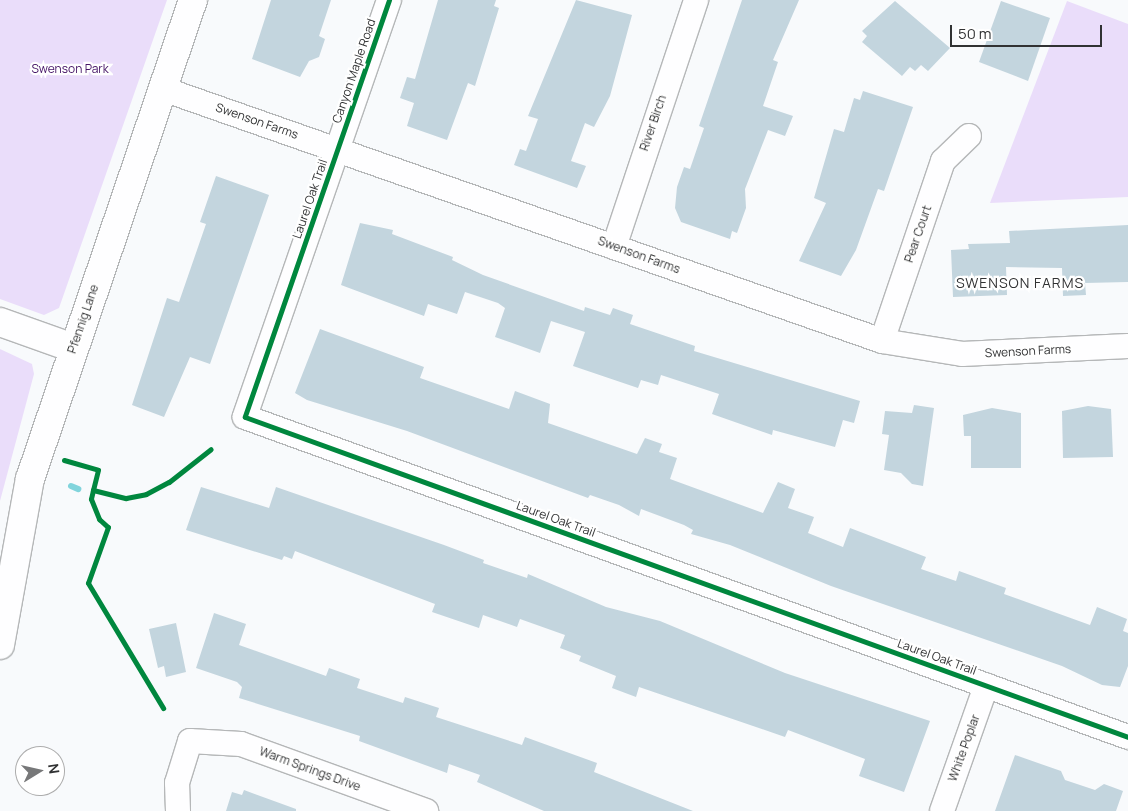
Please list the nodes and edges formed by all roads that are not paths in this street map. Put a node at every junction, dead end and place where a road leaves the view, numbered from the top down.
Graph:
1 (193, 0) edge
2 (389, 0) edge
3 (696, 0) edge
4 (163, 89) junction
5 (970, 136) dead end
6 (339, 149) junction
7 (614, 247) junction
8 (0, 322) edge
9 (882, 340) junction
10 (1128, 346) edge
11 (74, 348) junction
12 (0, 645) edge
13 (986, 686) junction
14 (1128, 737) edge
15 (178, 811) edge
16 (426, 811) edge
17 (942, 811) edge

1 - 4 street, Pfennig Lane
2 - 6 street, Canyon Maple Road
3 - 7 street, River Birch
4 - 6 street, Swenson Farms
4 - 11 street, Pfennig Lane
5 - 9 street, Pear Court
6 - 7 street, Swenson Farms
6 - 13 street, Laurel Oak Trail
7 - 9 street, Swenson Farms
8 - 11 street
9 - 10 street, Swenson Farms
11 - 12 street, Pfennig Lane
13 - 14 street, Laurel Oak Trail
13 - 17 street, White Poplar
15 - 16 street, Warm Springs Drive

